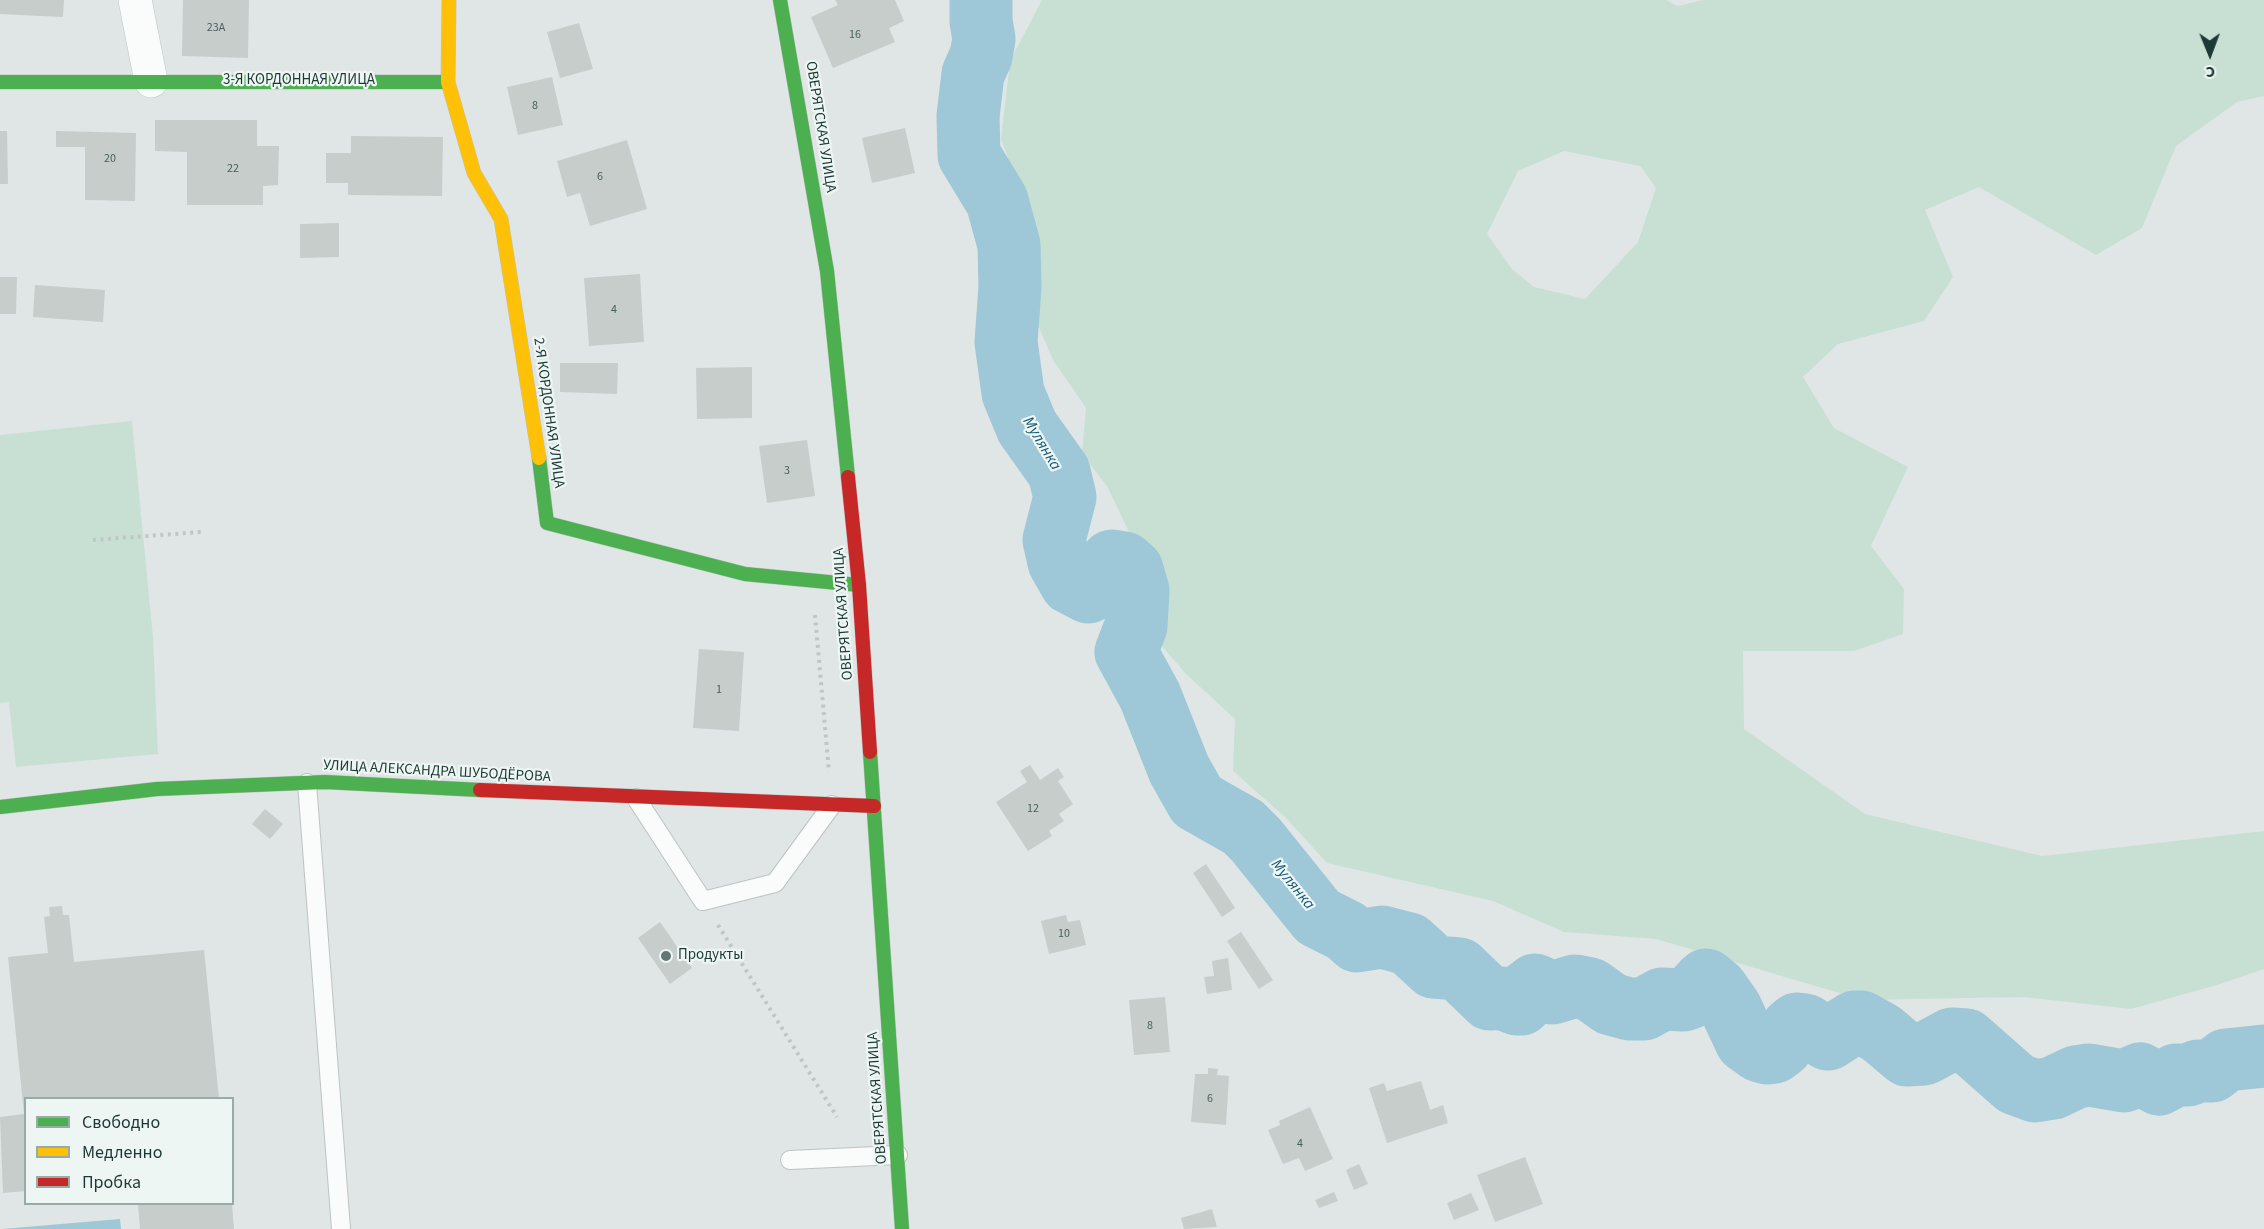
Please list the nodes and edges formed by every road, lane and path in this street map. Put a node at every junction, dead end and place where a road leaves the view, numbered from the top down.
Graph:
1 (135, 0) edge
2 (449, 0) edge
3 (780, 0) edge
4 (151, 81) junction
5 (0, 82) edge
6 (448, 82) junction
7 (201, 532) dead end
8 (93, 540) dead end
9 (812, 581) junction
10 (859, 585) junction
11 (307, 783) junction
12 (636, 798) junction
13 (832, 805) junction
14 (874, 806) junction
15 (0, 807) edge
16 (703, 901) junction
17 (837, 1117) dead end
18 (898, 1155) junction
19 (790, 1160) dead end
20 (341, 1229) edge
21 (902, 1229) edge

1 - 4 street
2 - 6 street, 2-Я КОРДОННАЯ УЛИЦА
3 - 10 street, ОВЕРЯТСКАЯ УЛИЦА
4 - 5 street, 3-Я КОРДОННАЯ УЛИЦА
4 - 6 street, 3-Я КОРДОННАЯ УЛИЦА
6 - 9 street, 2-Я КОРДОННАЯ УЛИЦА
7 - 8 path
9 - 10 street, 2-Я КОРДОННАЯ УЛИЦА
9 - 13 path
10 - 14 street, ОВЕРЯТСКАЯ УЛИЦА
11 - 12 street, УЛИЦА АЛЕКСАНДРА ШУБОДЁРОВА
11 - 15 street, УЛИЦА АЛЕКСАНДРА ШУБОДЁРОВА
11 - 20 lane
12 - 13 street, УЛИЦА АЛЕКСАНДРА ШУБОДЁРОВА
12 - 16 lane
13 - 14 street, УЛИЦА АЛЕКСАНДРА ШУБОДЁРОВА
13 - 16 lane
14 - 18 street, ОВЕРЯТСКАЯ УЛИЦА
16 - 17 path
18 - 19 lane
18 - 21 street, ОВЕРЯТСКАЯ УЛИЦА

